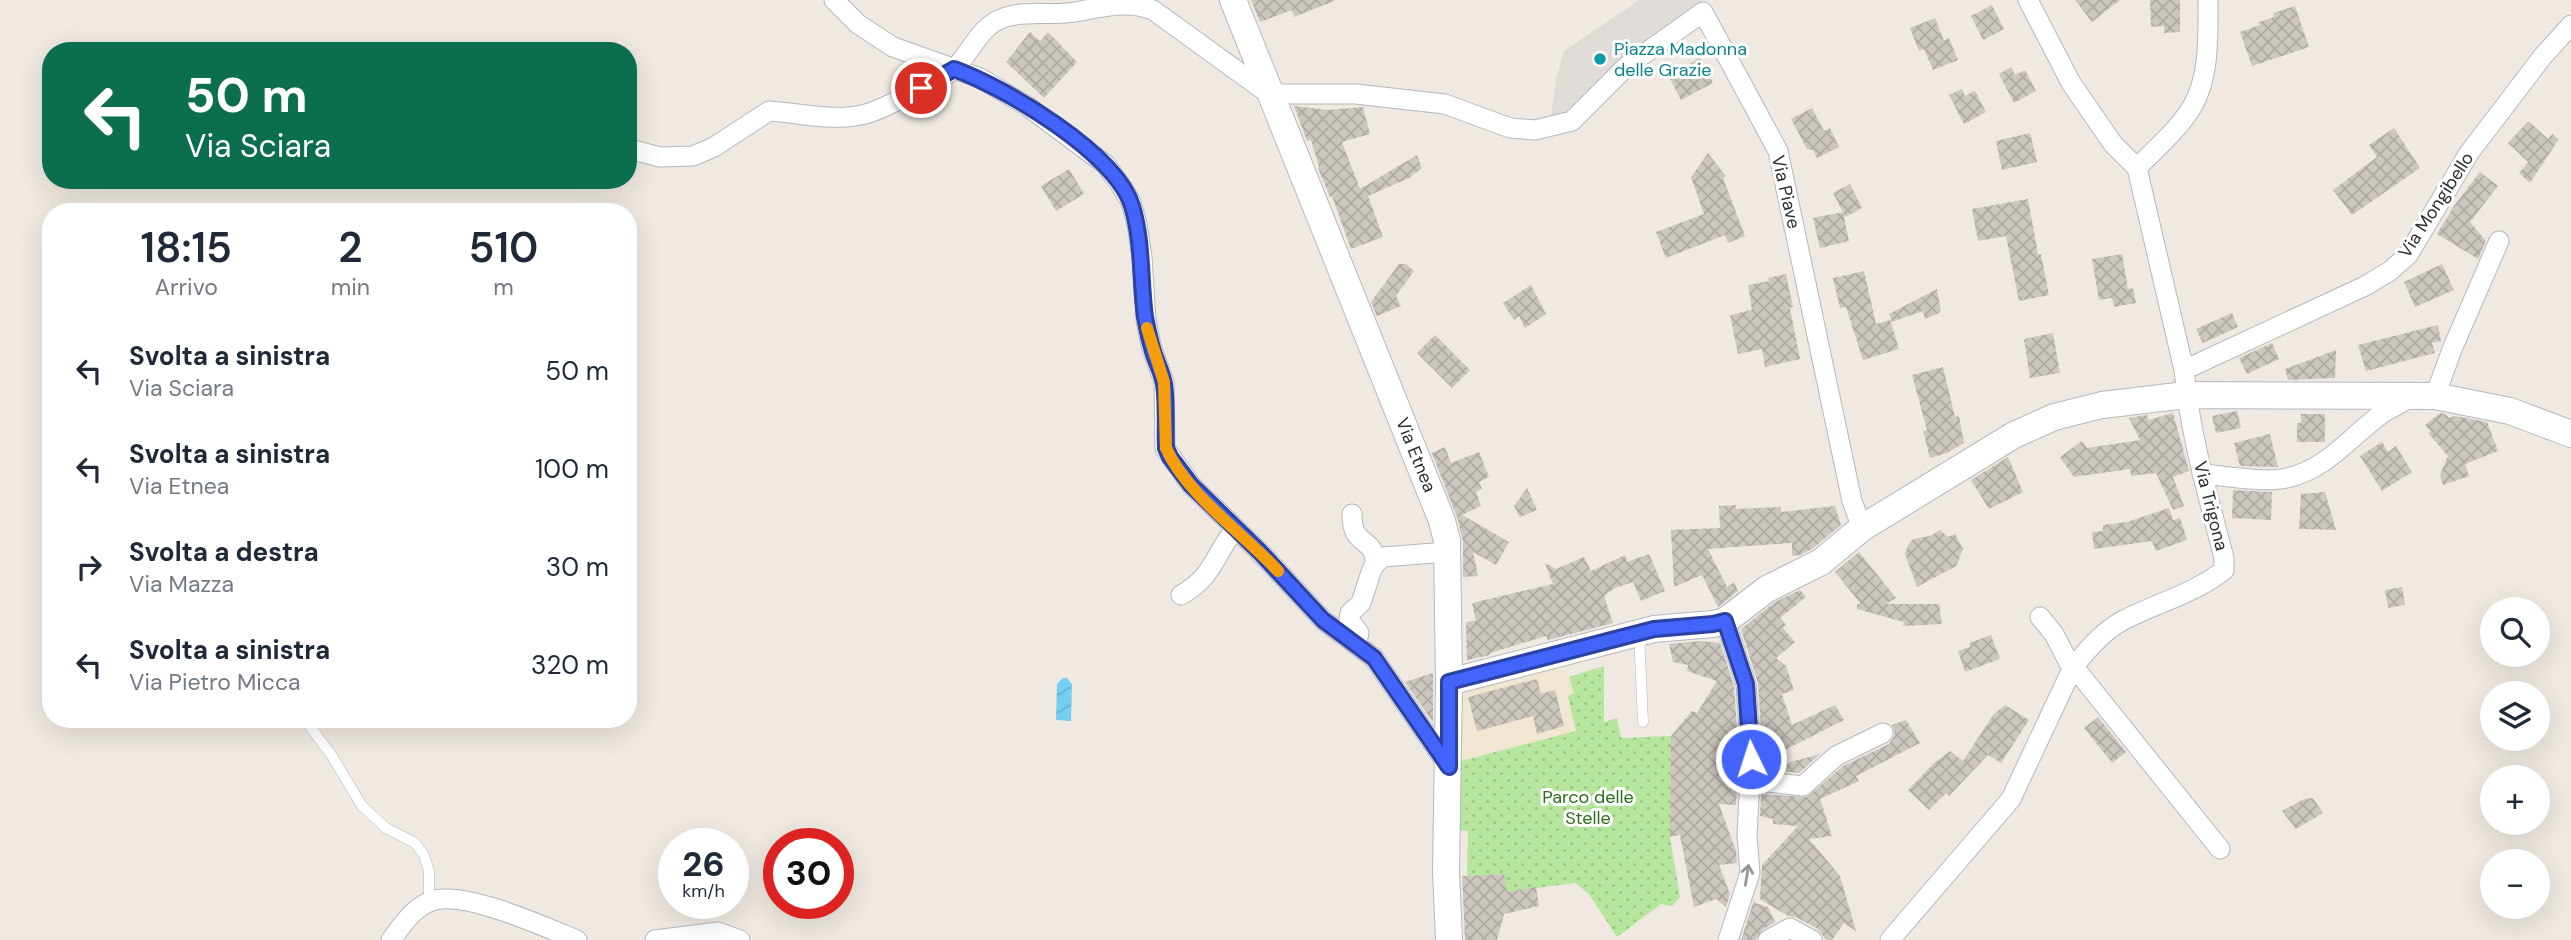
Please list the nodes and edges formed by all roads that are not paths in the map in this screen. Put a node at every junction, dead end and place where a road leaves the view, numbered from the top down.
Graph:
1 (834, 0) edge
2 (1233, 0) edge
3 (2028, 0) edge
4 (2208, 0) edge
5 (1703, 6) edge
6 (2571, 25) edge
7 (954, 69) junction
8 (1269, 94) junction
9 (637, 151) edge
10 (2137, 168) junction
11 (2499, 241) dead end
12 (2185, 382) junction
13 (2425, 396) junction
14 (2571, 434) edge
15 (2202, 474) junction
16 (1352, 514) dead end
17 (1862, 528) junction
18 (1235, 529) junction
19 (1447, 552) junction
20 (1375, 564) junction
21 (1181, 595) dead end
22 (2040, 617) dead end
23 (1725, 621) junction
24 (1639, 633) junction
25 (1356, 644) junction
26 (2073, 668) junction
27 (1449, 682) junction
28 (1643, 722) dead end
29 (311, 728) edge
30 (1883, 733) dead end
31 (1449, 767) junction
32 (1750, 780) junction
33 (2220, 849) dead end
34 (429, 903) junction
35 (391, 940) edge
36 (577, 940) edge
37 (655, 940) edge
38 (740, 940) edge
39 (1449, 940) edge
40 (1728, 940) edge
41 (1768, 940) edge
42 (1812, 940) edge
43 (1890, 940) edge

1 - 7 street
2 - 8 street, Via Etnea
3 - 10 street
4 - 10 street
5 - 8 street, Via Piave
5 - 17 street, Via Piave
6 - 12 street, Via Mongibello
7 - 8 street
7 - 9 street
7 - 18 street
8 - 19 street, Via Etnea
10 - 12 street, Via Trigona
11 - 13 street
12 - 13 street
12 - 15 street, Via Trigona
12 - 17 street
13 - 14 street
13 - 15 street
15 - 26 street, Via Trigona
16 - 20 street
17 - 23 street
18 - 21 street
18 - 25 street
19 - 20 street
19 - 27 street, Via Etnea
20 - 25 street
22 - 26 street
23 - 24 street
23 - 32 street
24 - 27 street
24 - 28 lane
25 - 31 street
26 - 33 street
26 - 43 street, Via Trigona
27 - 31 street, Via Etnea
29 - 34 lane
30 - 32 street
31 - 39 street, Via Etnea
40 -> 32 street
34 - 35 street
34 - 36 street
37 - 38 street
41 - 42 street

